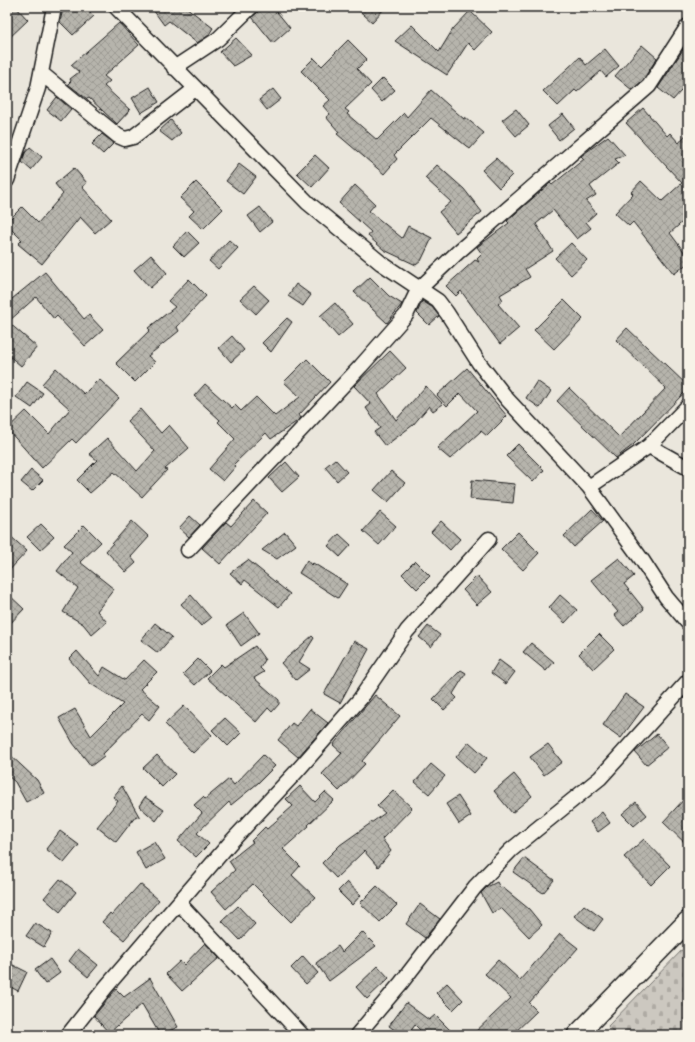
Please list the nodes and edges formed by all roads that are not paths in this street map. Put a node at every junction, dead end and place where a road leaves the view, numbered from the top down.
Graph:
1 (54, 7) edge
2 (116, 7) edge
3 (251, 7) edge
4 (688, 26) edge
5 (174, 68) junction
6 (41, 73) junction
7 (195, 89) junction
8 (7, 180) edge
9 (418, 290) junction
10 (688, 406) edge
11 (648, 446) junction
12 (688, 468) edge
13 (589, 487) junction
14 (488, 539) dead end
15 (188, 550) dead end
16 (688, 623) edge
17 (688, 681) edge
18 (179, 903) junction
19 (688, 921) edge
20 (68, 1035) edge
21 (302, 1035) edge
22 (357, 1035) edge
23 (577, 1035) edge

1 - 6 street
2 - 5 street
3 - 5 street
4 - 9 street
5 - 7 street
6 - 7 street
6 - 8 street
7 - 9 street
9 - 13 street
9 - 15 street
10 - 11 street
11 - 12 street
11 - 13 street
13 - 16 street
14 - 18 street
17 - 22 street
18 - 20 street
18 - 21 street
19 - 23 street

